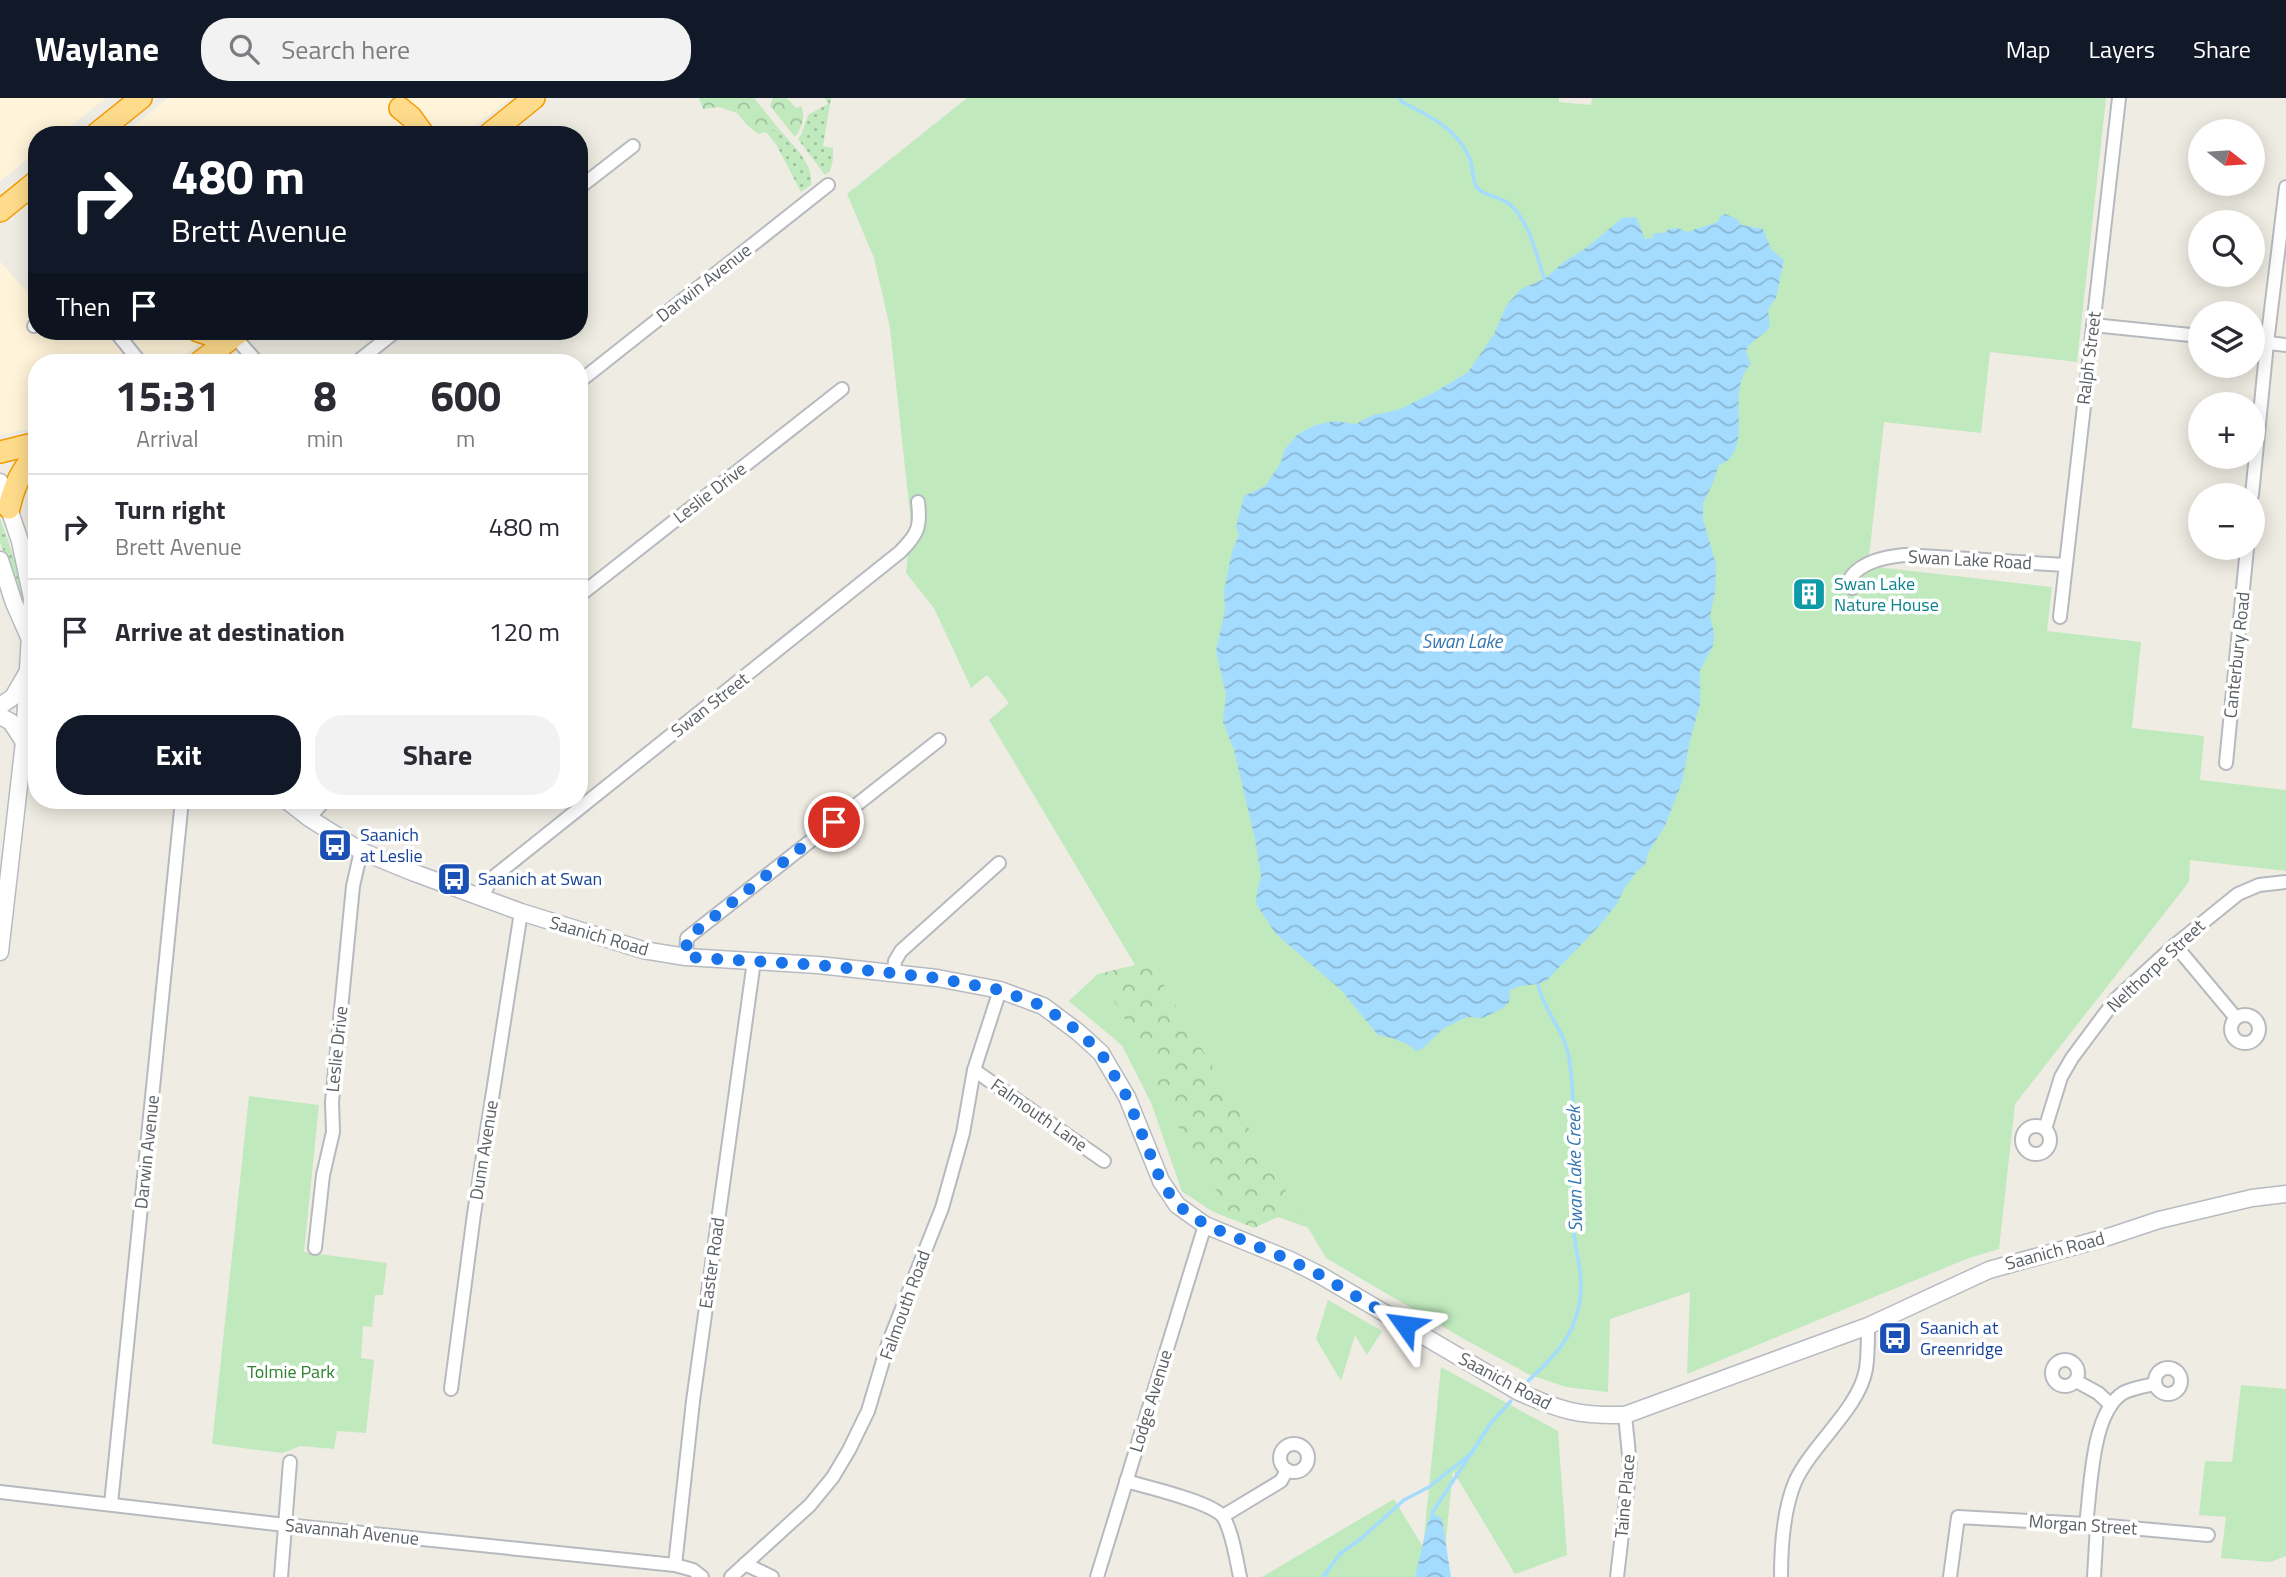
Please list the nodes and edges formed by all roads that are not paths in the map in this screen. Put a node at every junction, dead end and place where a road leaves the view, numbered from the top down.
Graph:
1 (141, 98) edge
2 (534, 98) edge
3 (2119, 98) edge
4 (400, 108) dead end
5 (106, 126) edge
6 (418, 126) edge
7 (499, 126) edge
8 (633, 146) dead end
9 (588, 181) edge
10 (828, 185) dead end
11 (2286, 187) edge
12 (28, 188) edge
13 (2, 208) edge
14 (2093, 325) junction
15 (2188, 335) edge
16 (122, 340) edge
17 (229, 340) edge
18 (385, 340) edge
19 (2267, 343) junction
20 (2286, 345) edge
21 (134, 354) edge
22 (210, 354) edge
23 (367, 354) edge
24 (588, 375) edge
25 (842, 389) dead end
26 (28, 445) edge
27 (0, 452) edge
28 (28, 463) edge
29 (0, 482) edge
30 (2253, 483) edge
31 (918, 502) dead end
32 (9, 508) junction
33 (0, 560) edge
34 (2246, 560) edge
35 (2065, 565) junction
36 (28, 572) edge
37 (1852, 588) dead end
38 (588, 589) edge
39 (2060, 617) dead end
40 (28, 634) edge
41 (28, 672) edge
42 (28, 693) edge
43 (0, 706) edge
44 (0, 716) edge
45 (939, 740) dead end
46 (24, 742) junction
47 (2226, 763) dead end
48 (588, 801) edge
49 (181, 809) edge
50 (298, 809) edge
51 (317, 809) edge
52 (578, 809) edge
53 (309, 818) junction
54 (361, 851) junction
55 (999, 863) dead end
56 (2286, 882) edge
57 (482, 898) junction
58 (521, 912) junction
59 (2175, 945) junction
60 (0, 952) edge
61 (686, 957) junction
62 (754, 961) junction
63 (894, 972) junction
64 (1000, 990) junction
65 (2236, 1018) dead end
66 (974, 1070) junction
67 (2045, 1129) dead end
68 (1104, 1161) dead end
69 (2286, 1194) edge
70 (1206, 1225) junction
71 (315, 1248) dead end
72 (1868, 1326) junction
73 (2076, 1381) dead end
74 (2155, 1384) dead end
75 (451, 1389) dead end
76 (2111, 1405) junction
77 (1625, 1415) junction
78 (290, 1462) dead end
79 (1287, 1470) dead end
80 (1126, 1480) junction
81 (0, 1492) edge
82 (111, 1504) junction
83 (1223, 1516) junction
84 (2092, 1524) junction
85 (285, 1525) junction
86 (2208, 1535) dead end
87 (745, 1564) junction
88 (675, 1565) junction
89 (281, 1577) edge
90 (702, 1577) edge
91 (731, 1577) edge
92 (772, 1577) edge
93 (1097, 1577) edge
94 (1240, 1577) edge
95 (1617, 1577) edge
96 (1781, 1577) edge
97 (1950, 1577) edge
98 (2094, 1577) edge

1 - 5 highway
2 - 7 highway
3 - 14 street, Ralph Street
4 - 6 highway
8 - 9 street
10 - 24 street, Darwin Avenue
11 - 19 street
12 - 13 highway
14 - 15 street
14 - 35 street, Ralph Street
16 - 21 street
17 - 22 highway
18 - 23 street
19 - 20 street
19 - 30 street
25 - 38 street, Leslie Drive
26 - 27 highway
28 - 32 highway
29 - 32 main road
31 - 48 street, Swan Street
32 - 36 main road
33 - 40 main road
34 - 47 street, Canterbury Road
35 - 37 street, Swan Lake Road
35 - 39 street, Ralph Street
41 - 43 main road
42 - 46 main road
44 - 46 main road
45 - 61 street
46 - 60 main road
49 - 82 street, Darwin Avenue
50 - 53 main road, Saanich Road
51 - 53 street
52 - 57 street, Swan Street
53 - 54 main road, Saanich Road
54 - 57 main road, Saanich Road
54 - 71 street, Leslie Drive
55 - 63 street
56 - 59 street, Nelthorpe Street
57 - 58 main road, Saanich Road
58 - 61 main road, Saanich Road
58 - 75 street, Dunn Avenue
59 - 65 street
59 - 67 street, Nelthorpe Street
61 - 62 main road, Saanich Road
62 - 63 main road, Saanich Road
62 - 88 street, Easter Road
63 - 64 main road, Saanich Road
64 - 66 street, Falmouth Road
64 - 70 main road, Saanich Road
66 - 68 street, Falmouth Lane
66 - 87 street, Falmouth Road
69 - 72 main road, Saanich Road
70 - 77 main road, Saanich Road
70 - 80 street, Lodge Avenue
72 - 77 main road, Saanich Road
72 - 96 street
73 - 76 street
74 - 76 street
76 - 84 street
77 - 95 street, Taine Place
78 - 85 street
79 - 83 street
80 - 83 street
80 - 93 street, Lodge Avenue
81 - 82 street, Savannah Avenue
82 - 85 street, Savannah Avenue
83 - 94 street
84 - 86 street, Morgan Street
84 - 97 street, Morgan Street
84 - 98 street
85 - 88 street, Savannah Avenue
85 - 89 street
87 - 91 street, Falmouth Road
87 - 92 street
88 - 90 street, Savannah Avenue

